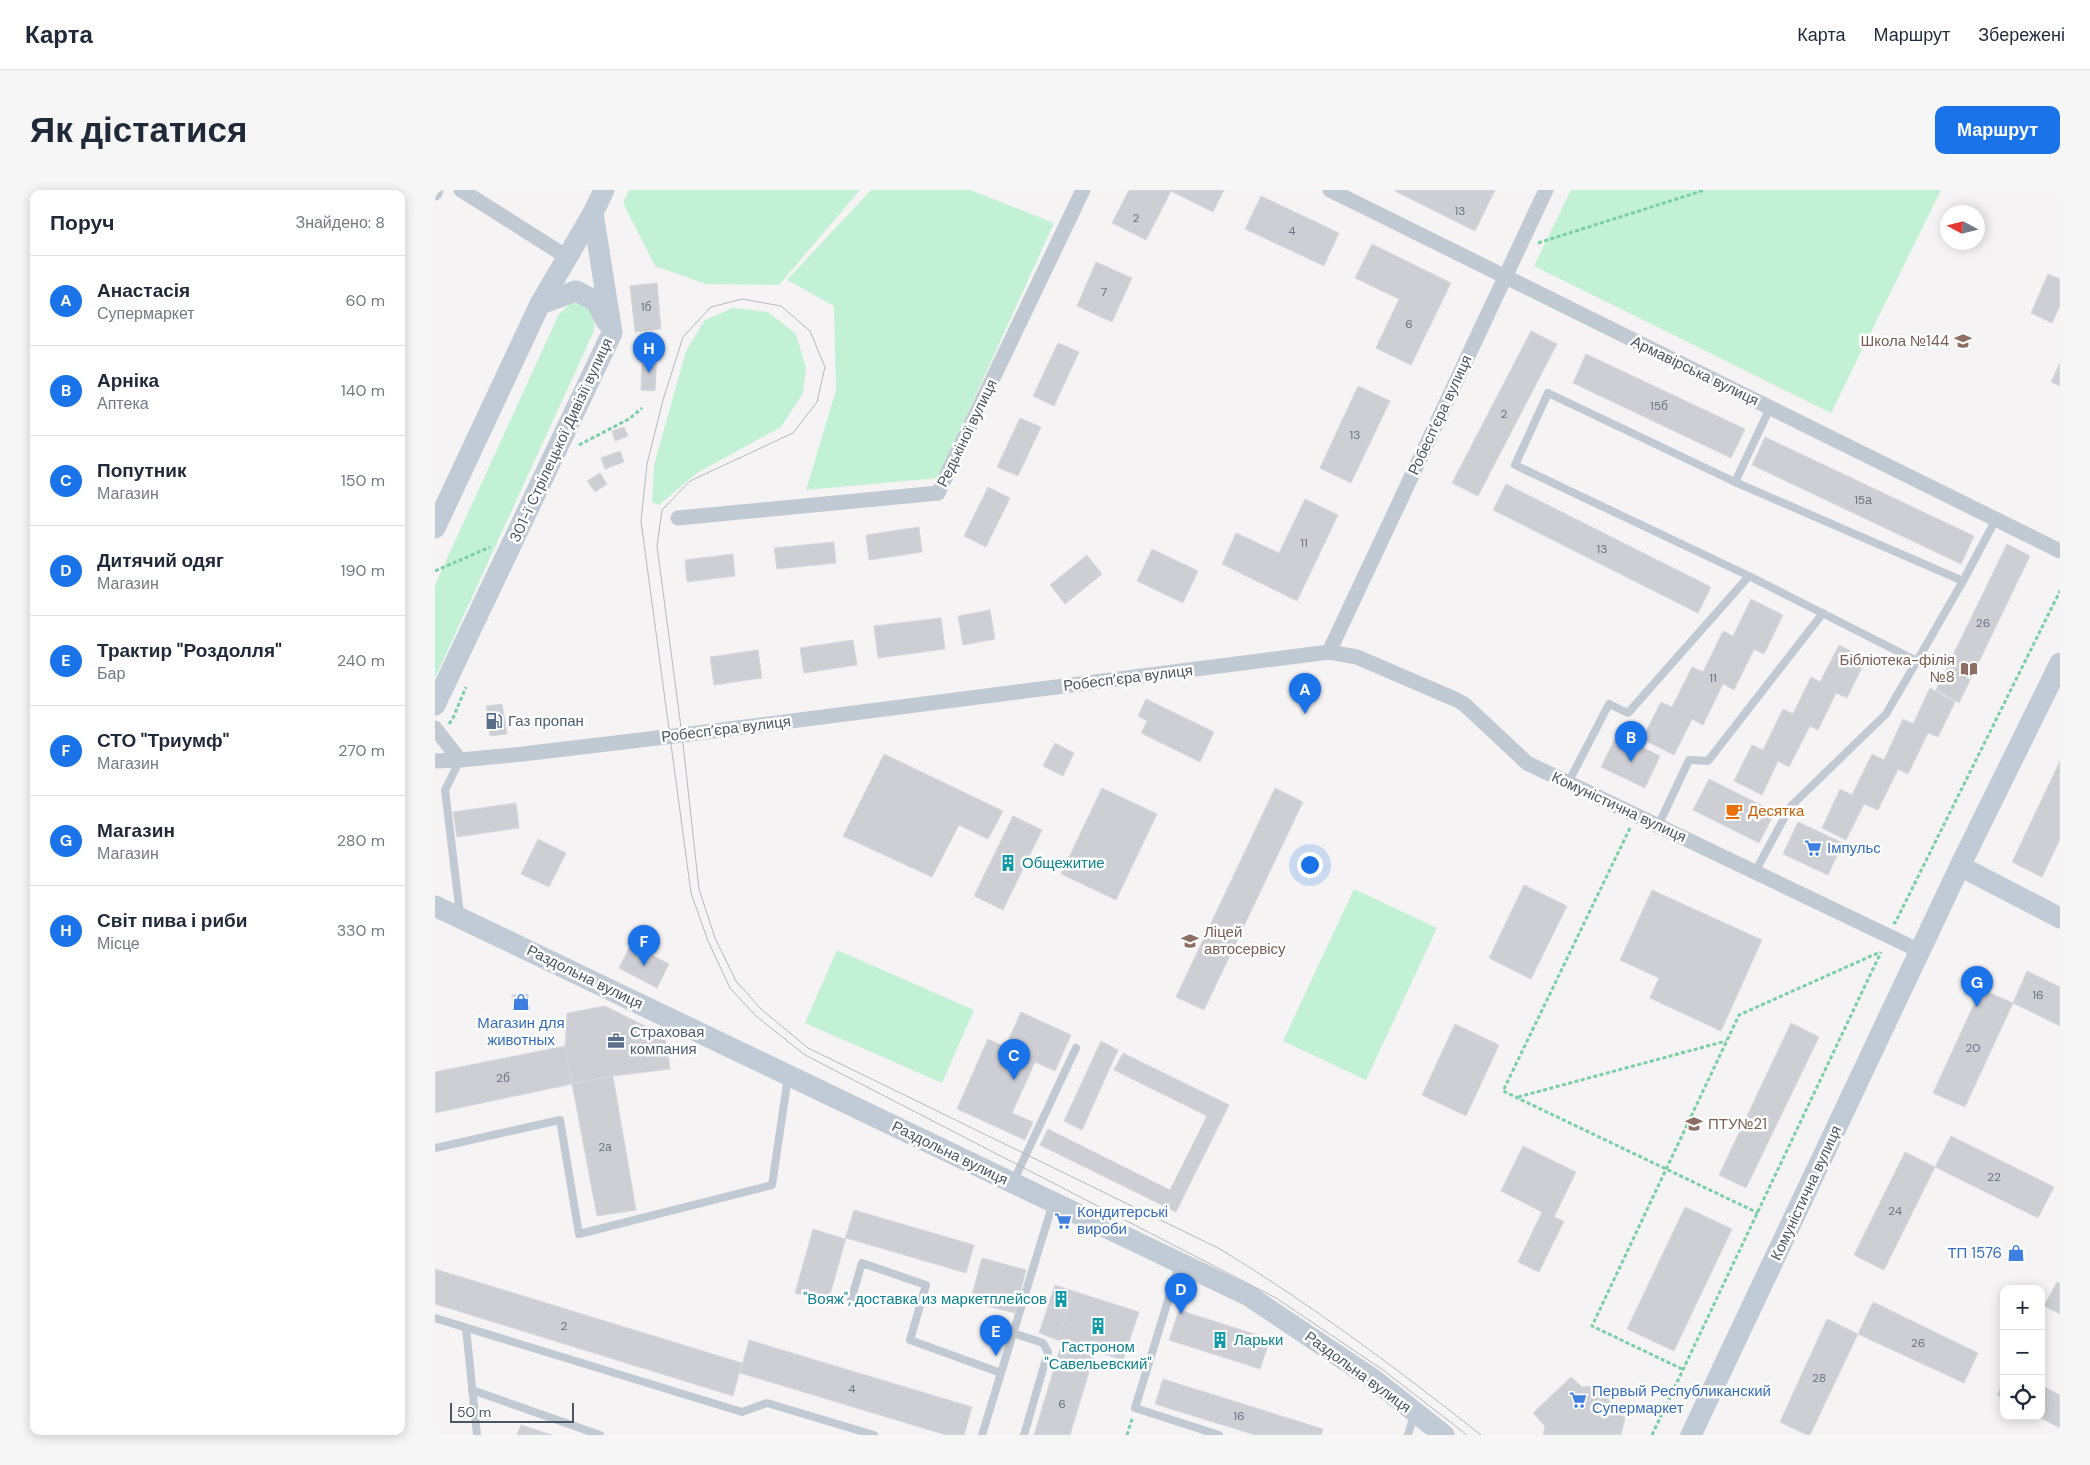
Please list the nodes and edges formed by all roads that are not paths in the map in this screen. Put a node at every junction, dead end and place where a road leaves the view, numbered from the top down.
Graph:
1 (461, 190) edge
2 (604, 190) edge
3 (1083, 190) edge
4 (1330, 190) edge
5 (1546, 190) edge
6 (593, 213) junction
7 (567, 257) junction
8 (1505, 277) junction
9 (541, 304) junction
10 (612, 333) junction
11 (1770, 408) junction
12 (1735, 482) junction
13 (678, 518) dead end
14 (1996, 519) junction
15 (435, 528) edge
16 (2060, 551) edge
17 (1749, 576) junction
18 (1963, 581) junction
19 (1823, 613) junction
20 (1329, 652) junction
21 (1917, 661) junction
22 (2060, 663) edge
23 (435, 705) edge
24 (435, 728) edge
25 (460, 760) junction
26 (435, 761) edge
27 (1568, 783) junction
28 (1658, 826) junction
29 (1960, 866) junction
30 (1755, 872) junction
31 (435, 906) edge
32 (461, 918) junction
33 (2060, 918) edge
34 (1920, 950) junction
35 (1076, 1048) dead end
36 (788, 1075) junction
37 (435, 1148) edge
38 (1012, 1183) junction
39 (1053, 1202) junction
40 (1179, 1263) junction
41 (851, 1300) dead end
42 (435, 1318) edge
43 (466, 1328) junction
44 (1013, 1334) junction
45 (1001, 1373) junction
46 (472, 1390) junction
47 (1415, 1413) junction
48 (477, 1435) edge
49 (600, 1435) edge
50 (874, 1435) edge
51 (982, 1435) edge
52 (1024, 1435) edge
53 (1219, 1435) edge
54 (1408, 1435) edge
55 (1443, 1435) edge
56 (1691, 1435) edge

1 - 7 street
2 - 6 street
3 - 13 street, Редькіної вулиця
4 - 8 street, Армавірська вулиця
5 - 8 street, Робесп’єра вулиця
6 - 7 street
6 - 10 street, 301-ї Стрілецької Дивізії вулиця
7 - 9 street
8 - 11 street, Армавірська вулиця
8 - 20 street, Робесп’єра вулиця
9 - 10 street
9 - 15 street
10 - 23 street, 301-ї Стрілецької Дивізії вулиця
11 - 12 lane
11 - 14 street, Армавірська вулиця
12 - 17 lane
12 - 18 lane
14 - 16 street, Армавірська вулиця
14 - 18 lane
17 - 19 lane
17 - 27 lane
18 - 21 lane
19 - 21 lane
19 - 28 lane
20 - 25 street, Робесп’єра вулиця
20 - 27 street, Комуністична вулиця
21 - 30 lane
22 - 29 street, Комуністична вулиця
24 - 25 street
25 - 26 street, Робесп’єра вулиця
25 - 32 lane
27 - 28 street, Комуністична вулиця
28 - 30 street, Комуністична вулиця
29 - 33 street
29 - 34 street, Комуністична вулиця
30 - 34 street, Комуністична вулиця
31 - 32 street, Раздольна вулиця
32 - 36 street, Раздольна вулиця
34 - 56 street, Комуністична вулиця
35 - 38 lane
36 - 37 lane
36 - 38 street, Раздольна вулиця
38 - 39 street, Раздольна вулиця
39 - 40 street, Раздольна вулиця
39 - 44 lane
40 - 47 street, Раздольна вулиця
40 - 53 lane
41 - 45 lane
42 - 43 lane
43 - 46 lane
43 - 50 lane
44 - 45 lane
44 - 52 lane
45 - 51 lane
46 - 48 lane
46 - 49 lane
47 - 54 lane
47 - 55 street, Раздольна вулиця

